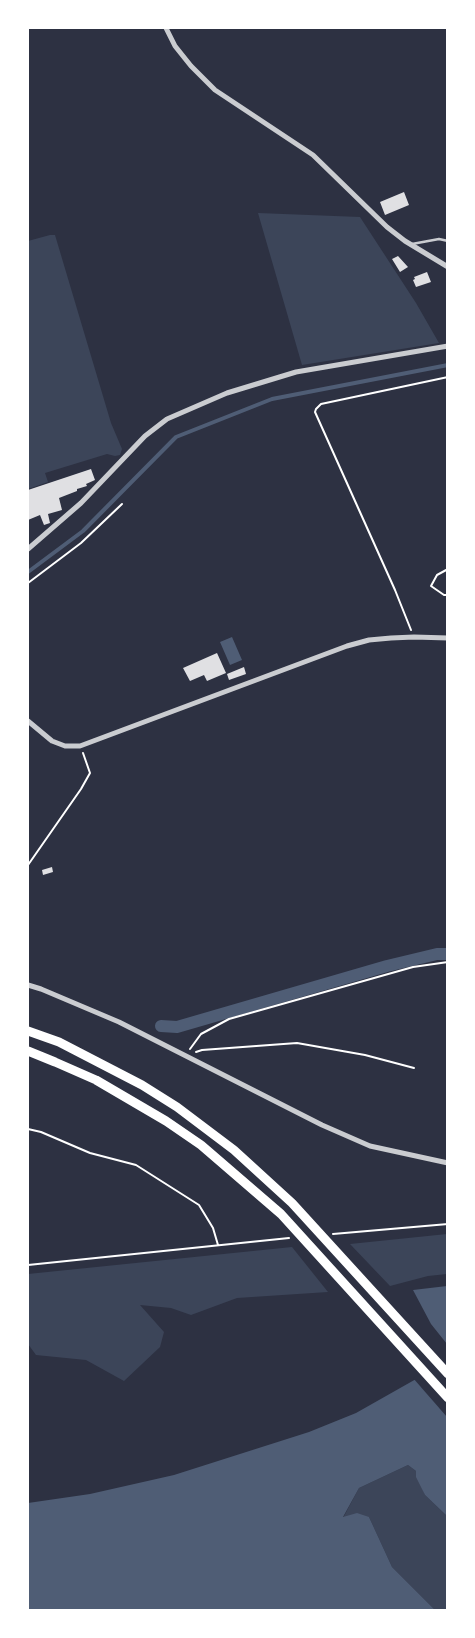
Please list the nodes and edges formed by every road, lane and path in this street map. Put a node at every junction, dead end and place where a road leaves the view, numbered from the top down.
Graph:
1 (166, 28) edge
2 (448, 241) edge
3 (411, 244) junction
4 (448, 266) edge
5 (448, 346) edge
6 (448, 378) edge
7 (122, 504) dead end
8 (28, 549) edge
9 (448, 569) edge
10 (28, 583) edge
11 (448, 595) edge
12 (414, 637) junction
13 (448, 638) edge
14 (28, 721) edge
15 (80, 746) junction
16 (28, 865) edge
17 (448, 962) edge
18 (28, 985) edge
19 (28, 1031) edge
20 (28, 1051) edge
21 (187, 1056) junction
22 (414, 1068) dead end
23 (28, 1129) edge
24 (448, 1163) edge
25 (28, 1265) edge
26 (448, 1374) edge
27 (448, 1398) edge

1 - 3 street
2 - 3 lane
3 - 4 street
5 - 8 street
6 - 12 path
7 - 10 path
9 - 11 path
12 - 13 street
12 - 15 street
14 - 15 street
15 - 16 path
17 - 21 path
18 - 21 street
19 - 26 highway
20 - 27 highway
21 - 22 path
21 - 24 street
23 - 25 path

